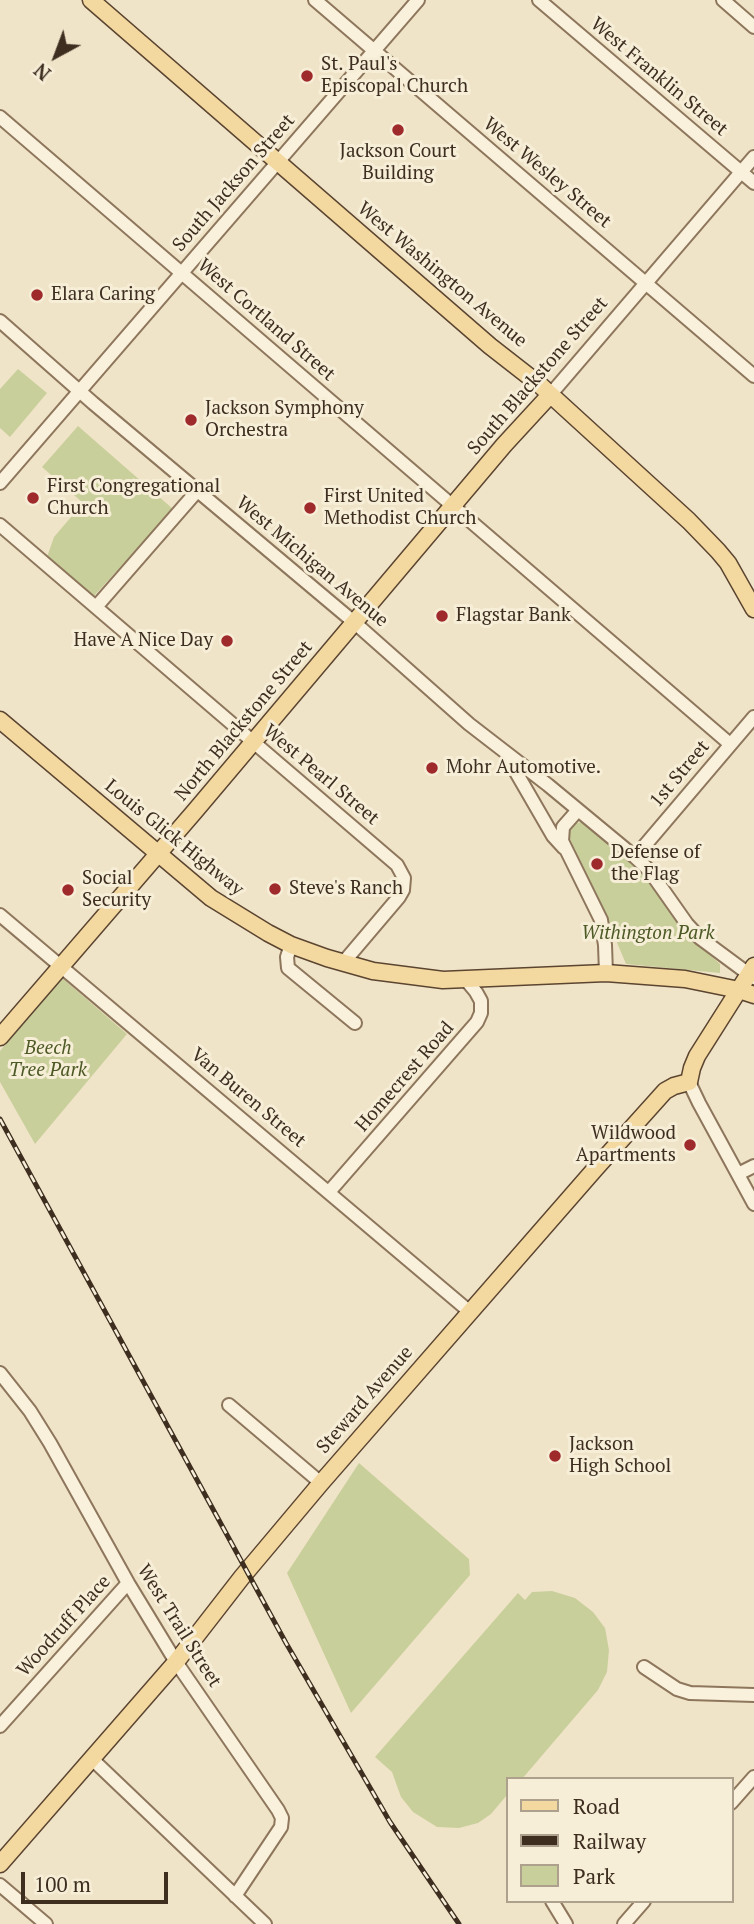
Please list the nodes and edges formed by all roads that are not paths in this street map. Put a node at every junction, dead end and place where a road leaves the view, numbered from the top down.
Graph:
1 (91, 0) edge
2 (315, 0) edge
3 (418, 0) edge
4 (539, 0) edge
5 (723, 0) edge
6 (754, 27) edge
7 (374, 50) junction
8 (0, 117) edge
9 (754, 157) edge
10 (278, 162) junction
11 (741, 172) junction
12 (754, 183) edge
13 (181, 273) junction
14 (646, 283) junction
15 (0, 321) edge
16 (754, 376) edge
17 (79, 391) junction
18 (550, 394) junction
19 (0, 483) edge
20 (198, 490) junction
21 (454, 506) junction
22 (0, 525) edge
23 (751, 603) edge
24 (96, 607) junction
25 (355, 623) junction
26 (754, 717) edge
27 (2, 724) edge
28 (253, 742) junction
29 (730, 744) junction
30 (503, 751) junction
31 (562, 796) junction
32 (578, 810) junction
33 (543, 818) junction
34 (565, 849) junction
35 (157, 854) junction
36 (635, 857) junction
37 (0, 915) edge
38 (291, 945) junction
39 (343, 963) junction
40 (61, 966) junction
41 (606, 973) junction
42 (752, 973) edge
43 (466, 980) junction
44 (746, 992) edge
45 (355, 1023) dead end
46 (0, 1037) edge
47 (689, 1082) junction
48 (754, 1166) edge
49 (738, 1174) junction
50 (329, 1192) junction
51 (754, 1204) edge
52 (470, 1312) junction
53 (0, 1373) edge
54 (229, 1405) dead end
55 (321, 1483) junction
56 (128, 1583) junction
57 (176, 1662) junction
58 (644, 1667) dead end
59 (754, 1695) edge
60 (0, 1726) edge
61 (92, 1759) junction
62 (754, 1777) edge
63 (733, 1801) edge
64 (0, 1864) edge
65 (0, 1885) edge
66 (235, 1896) junction
67 (553, 1903) edge
68 (642, 1903) edge
69 (46, 1924) edge
70 (265, 1924) edge
71 (566, 1924) edge
72 (624, 1924) edge

1 - 10 main road, West Washington Avenue
2 - 7 street, West Wesley Street
3 - 7 street, South Jackson Street
4 - 11 street, West Franklin Street
5 - 6 street
7 - 10 street, South Jackson Street
7 - 14 street, West Wesley Street
8 - 13 street, West Cortland Street
9 - 11 street, South Blackstone Street
10 - 13 street, South Jackson Street
10 - 18 main road, West Washington Avenue
11 - 12 street, West Franklin Street
11 - 14 street, South Blackstone Street
13 - 17 street, South Jackson Street
13 - 21 street, West Cortland Street
14 - 16 street, West Wesley Street
14 - 18 street, South Blackstone Street
15 - 17 street, West Michigan Avenue
17 - 19 street, South Jackson Street
17 - 20 street, West Michigan Avenue
18 - 21 main road, South Blackstone Street
18 - 23 main road, West Washington Avenue
20 - 24 street
20 - 25 street, West Michigan Avenue
21 - 25 main road, South Blackstone Street
21 - 29 street, West Cortland Street
22 - 24 street, West Pearl Street
24 - 28 street, West Pearl Street
25 - 28 main road, North Blackstone Street
25 - 30 street, West Michigan Avenue
26 - 29 street, 1st Street
27 - 35 main road, Louis Glick Highway
28 - 35 main road, North Blackstone Street
28 - 39 street, West Pearl Street
29 - 36 street, 1st Street
30 - 31 street, West Michigan Avenue
30 - 33 street, West Michigan Avenue
31 - 32 street, West Michigan Avenue
31 - 33 street
32 - 34 street
32 - 36 street, West Michigan Avenue
33 - 34 street, West Michigan Avenue
34 - 41 street, West Michigan Avenue
35 - 38 main road, Louis Glick Highway
35 - 40 main road, North Blackstone Street
36 - 42 street, West Michigan Avenue
37 - 40 street, Van Buren Street
38 - 39 main road, Louis Glick Highway
38 - 45 street
39 - 43 main road, Louis Glick Highway
40 - 46 main road, North Blackstone Street
40 - 50 street, Van Buren Street
41 - 43 main road, Louis Glick Highway
41 - 44 main road, Louis Glick Highway
42 - 44 main road
43 - 50 street, Homecrest Road
44 - 47 main road
47 - 49 street
47 - 52 main road, Steward Avenue
48 - 49 street
49 - 51 street
50 - 52 street, Van Buren Street
52 - 55 main road, Steward Avenue
53 - 56 street, West Trail Street
54 - 55 street
55 - 57 main road, Steward Avenue
56 - 57 street, West Trail Street
56 - 60 street, Woodruff Place
57 - 61 main road, Steward Avenue
57 - 66 street, West Trail Street
58 - 59 street
61 - 64 main road, Steward Avenue
61 - 66 street
62 - 63 street
65 - 69 street
66 - 70 street
67 - 71 street
68 - 72 street

